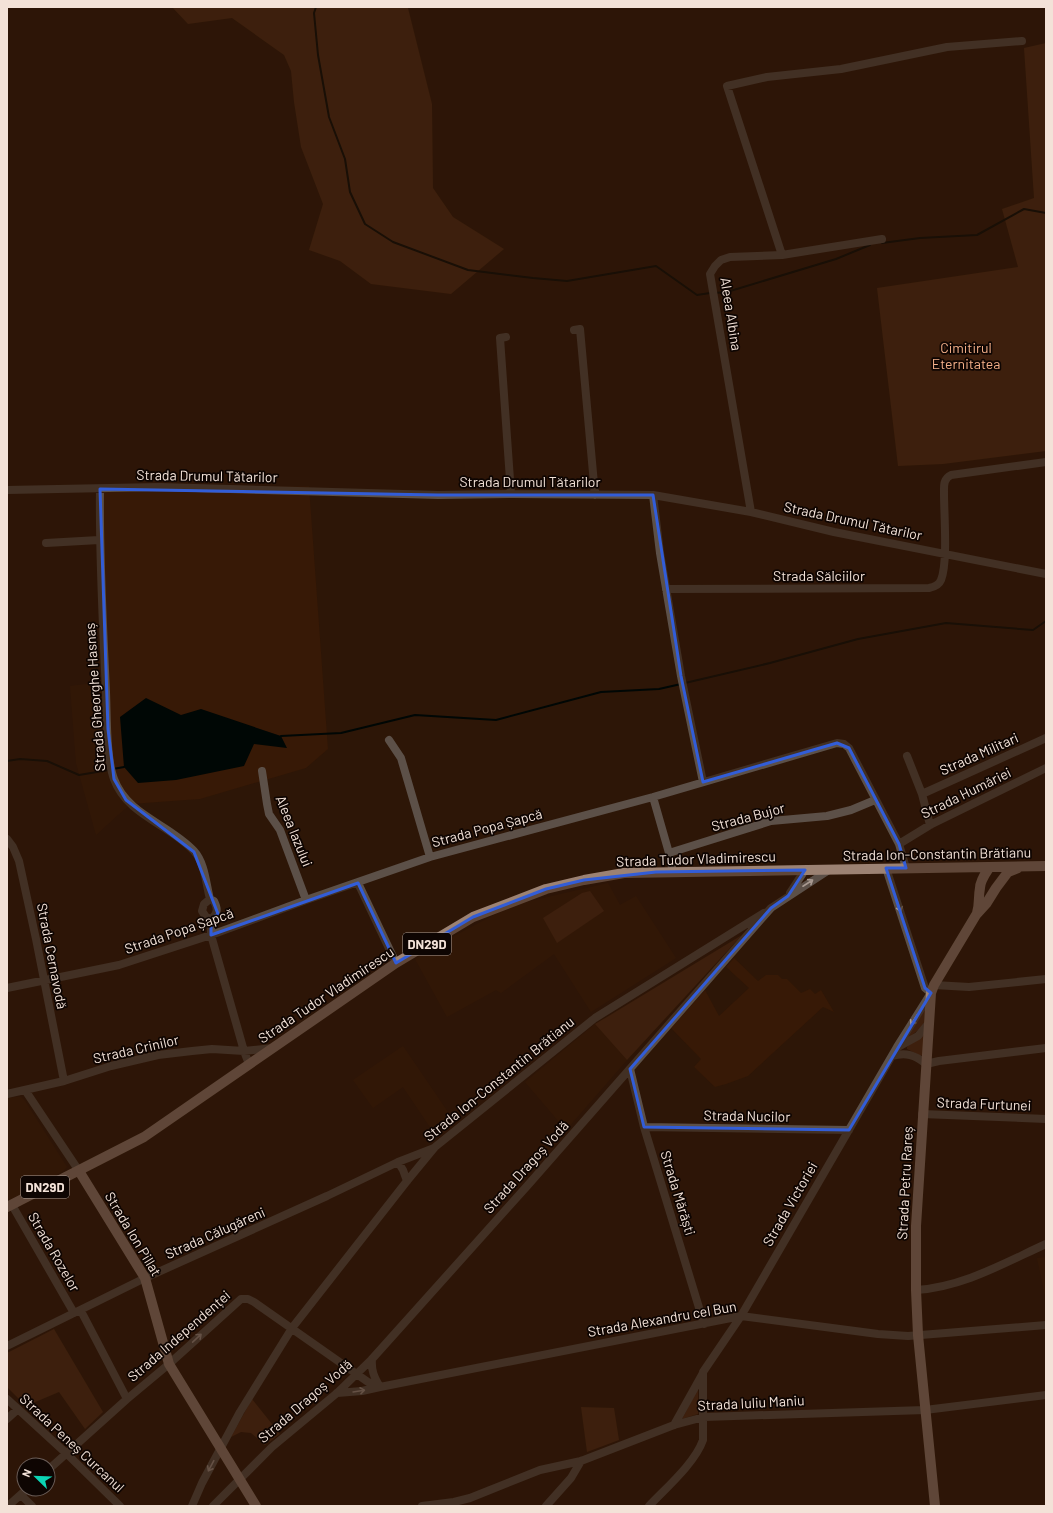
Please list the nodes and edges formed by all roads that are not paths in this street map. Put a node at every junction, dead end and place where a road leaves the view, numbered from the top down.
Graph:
1 (1022, 41) dead end
2 (882, 239) dead end
3 (782, 255) junction
4 (574, 330) dead end
5 (506, 337) dead end
6 (1046, 462) edge
7 (100, 489) junction
8 (7, 490) edge
9 (511, 494) junction
10 (595, 495) junction
11 (653, 495) junction
12 (752, 512) junction
13 (99, 540) junction
14 (46, 543) dead end
15 (944, 553) junction
16 (1046, 574) edge
17 (666, 589) junction
18 (1046, 738) edge
19 (389, 740) dead end
20 (907, 756) dead end
21 (1046, 768) edge
22 (262, 771) dead end
23 (703, 782) junction
24 (922, 794) junction
25 (653, 797) junction
26 (875, 800) junction
27 (930, 825) junction
28 (7, 840) edge
29 (899, 844) junction
30 (669, 853) junction
31 (430, 857) junction
32 (1046, 866) edge
33 (959, 867) junction
34 (1020, 867) junction
35 (886, 868) junction
36 (906, 868) junction
37 (989, 868) junction
38 (805, 870) junction
39 (829, 870) junction
40 (673, 872) junction
41 (358, 883) junction
42 (980, 888) junction
43 (992, 893) junction
44 (788, 896) junction
45 (210, 899) junction
46 (306, 900) junction
47 (771, 908) junction
48 (976, 915) junction
49 (211, 919) junction
50 (211, 935) junction
51 (396, 963) junction
52 (1046, 979) edge
53 (44, 982) junction
54 (7, 988) edge
55 (932, 989) junction
56 (928, 1024) junction
57 (897, 1047) junction
58 (273, 1048) junction
59 (1046, 1048) edge
60 (244, 1051) junction
61 (892, 1056) junction
62 (250, 1064) junction
63 (926, 1064) junction
64 (630, 1069) junction
65 (64, 1081) junction
66 (25, 1090) junction
67 (7, 1094) edge
68 (922, 1114) junction
69 (1046, 1119) edge
70 (644, 1127) junction
71 (849, 1130) junction
72 (435, 1147) junction
73 (398, 1162) junction
74 (79, 1171) junction
75 (407, 1181) junction
76 (9, 1206) edge
77 (1046, 1244) edge
78 (145, 1278) junction
79 (916, 1290) junction
80 (77, 1312) junction
81 (741, 1316) junction
82 (704, 1324) junction
83 (1046, 1325) edge
84 (292, 1328) junction
85 (918, 1335) junction
86 (7, 1346) edge
87 (372, 1359) junction
88 (169, 1364) junction
89 (703, 1372) junction
90 (357, 1374) junction
91 (380, 1386) junction
92 (337, 1393) junction
93 (1046, 1395) edge
94 (7, 1399) edge
95 (127, 1399) junction
96 (18, 1409) junction
97 (925, 1410) junction
98 (704, 1417) junction
99 (7, 1419) edge
100 (674, 1425) junction
101 (220, 1449) junction
102 (67, 1454) junction
103 (581, 1461) junction
104 (56, 1463) edge
105 (239, 1480) junction
106 (18, 1497) edge
107 (27, 1497) edge
108 (8, 1506) edge
109 (32, 1506) edge
110 (120, 1506) edge
111 (192, 1506) edge
112 (214, 1506) edge
113 (256, 1506) edge
114 (422, 1506) edge
115 (546, 1506) edge
116 (649, 1506) edge
117 (935, 1506) edge

1 - 3 street
2 - 3 street, Aleea Albina
3 - 12 street, Aleea Albina
4 - 10 street
5 - 9 street
6 - 15 street
7 - 8 street, Strada Drumul Tătarilor
7 - 9 street, Strada Drumul Tătarilor
7 - 13 street, Strada Gheorghe Hasnaș
9 - 10 street, Strada Drumul Tătarilor
10 - 11 street, Strada Drumul Tătarilor
11 - 12 street, Strada Drumul Tătarilor
11 - 17 street
12 - 15 street, Strada Drumul Tătarilor
13 - 14 street
13 - 45 street, Strada Gheorghe Hasnaș
15 - 16 street, Strada Drumul Tătarilor
15 - 17 street, Strada Sălciilor
17 - 23 street
18 - 24 street, Strada Militari
19 - 31 street
20 - 24 street
21 - 27 street, Strada Humăriei
22 - 46 street, Aleea Iazului
23 - 25 street, Strada Popa Șapcă
23 - 26 street, Strada Popa Șapcă
24 - 27 street
25 - 30 street
25 - 31 street, Strada Popa Șapcă
26 - 29 street, Strada Popa Șapcă
26 - 30 street, Strada Bujor
27 - 29 street, Strada Humăriei
28 - 53 street, Strada Cernavodă
29 - 36 street, Strada Popa Șapcă
30 - 40 street
31 - 41 street, Strada Popa Șapcă
32 - 34 main road, Strada Ion-Constantin Brătianu / DN29D
33 - 36 main road, Strada Ion-Constantin Brătianu / DN29D
33 - 37 main road, Strada Ion-Constantin Brătianu / DN29D
33 - 42 main road
34 - 37 main road, Strada Ion-Constantin Brătianu / DN29D
34 - 43 main road, Strada Victoriei
35 - 36 main road, Strada Ion-Constantin Brătianu / DN29D
35 - 39 main road, Strada Ion-Constantin Brătianu / DN29D
35 -> 55 street
37 - 42 main road, Strada Victoriei
37 - 43 main road
38 - 39 main road, Strada Tudor Vladimirescu / DN29D
38 - 40 main road, Strada Tudor Vladimirescu / DN29D
38 - 44 street
44 -> 39 street, Strada Dragoș Vodă
40 - 51 main road, Strada Tudor Vladimirescu / DN29D
41 - 46 street, Strada Popa Șapcă
41 - 51 street
42 - 48 main road, Strada Victoriei
43 - 48 main road, Strada Victoriei
44 - 47 street, Strada Dragoș Vodă
45 - 49 street
45 - 49 street
46 - 50 street, Strada Popa Șapcă
47 - 64 street, Strada Dragoș Vodă
47 - 72 street, Strada Ion-Constantin Brătianu
48 - 55 main road, Strada Victoriei
49 - 50 street
50 - 53 street, Strada Popa Șapcă
50 - 60 street
51 - 58 main road, Strada Tudor Vladimirescu / DN29D
52 - 55 street
53 - 54 street, Strada Popa Șapcă
53 - 65 street, Strada Cernavodă
55 - 56 main road, Strada Petru Rareș
55 -> 57 street, Strada Victoriei
56 - 57 street
56 - 63 main road, Strada Petru Rareș
57 - 61 street, Strada Victoriei
58 - 60 street, Strada Crinilor
58 - 62 main road, Strada Tudor Vladimirescu / DN29D
59 - 63 street
60 - 62 street
60 - 65 street, Strada Crinilor
61 - 63 street
61 - 71 street, Strada Victoriei
62 - 74 main road, Strada Tudor Vladimirescu / DN29D
63 - 68 main road, Strada Petru Rareș
64 - 70 street, Strada Mărăști
64 - 87 street, Strada Dragoș Vodă
65 - 66 street, Strada Crinilor
66 - 67 street, Strada Crinilor
66 - 74 street, Strada Ion Pillat
68 - 69 street, Strada Furtunei
68 - 79 main road, Strada Petru Rareș
70 - 71 street, Strada Nucilor
70 - 82 street, Strada Mărăști
71 - 81 street, Strada Victoriei
72 - 73 street, Strada Călugăreni
72 - 75 street, Strada Ion-Constantin Brătianu
73 - 75 street
73 - 78 street, Strada Călugăreni
74 - 76 main road, Strada Tudor Vladimirescu / DN29D
74 - 78 main road, Strada Ion Pillat
75 - 84 street, Strada Ion-Constantin Brătianu
76 - 80 street, Strada Rozelor
77 - 79 street
78 - 80 street, Strada Călugăreni
78 - 88 main road, Strada Ion Pillat
79 - 85 main road, Strada Petru Rareș
80 - 86 street, Strada Călugăreni
80 - 95 street, Strada Rozelor
81 - 82 street, Strada Alexandru cel Bun
81 - 85 street, Strada Alexandru cel Bun
81 - 89 street, Strada Victoriei
82 - 91 street, Strada Alexandru cel Bun
83 - 85 street, Strada Alexandru cel Bun
88 -> 84 street, Strada Independenței
84 - 90 street, Strada Independenței
84 - 101 street, Strada Ion-Constantin Brătianu
85 - 97 main road, Strada Petru Rareș
87 - 90 street, Strada Dragoș Vodă
87 - 91 street
88 - 95 street, Strada Independenței
88 - 101 main road, Strada Ion Pillat
89 - 98 street
89 - 100 street, Strada Victoriei
90 - 91 street
90 - 92 street, Strada Dragoș Vodă
92 -> 91 street, Strada Alexandru cel Bun
92 - 105 street, Strada Dragoș Vodă
93 - 97 street, Strada Iuliu Maniu
94 - 96 street, Strada Peneș Curcanul
95 - 102 street, Strada Independenței
96 - 99 street
96 - 102 street, Strada Peneș Curcanul
97 - 98 street, Strada Iuliu Maniu
97 - 117 main road, Strada Petru Rareș
98 - 100 street, Strada Iuliu Maniu
98 - 116 street
100 - 103 street, Strada Iuliu Maniu
101 - 105 main road, Strada Ion Pillat
101 -> 111 street, Strada Ion-Constantin Brătianu
102 - 104 street, Strada Independenței
102 - 110 street, Strada Peneș Curcanul
103 - 114 street, Strada Iuliu Maniu
103 - 115 street
105 - 112 street, Strada Dragoș Vodă
105 - 113 main road, Strada Ion Pillat
106 - 108 street
107 - 109 street

